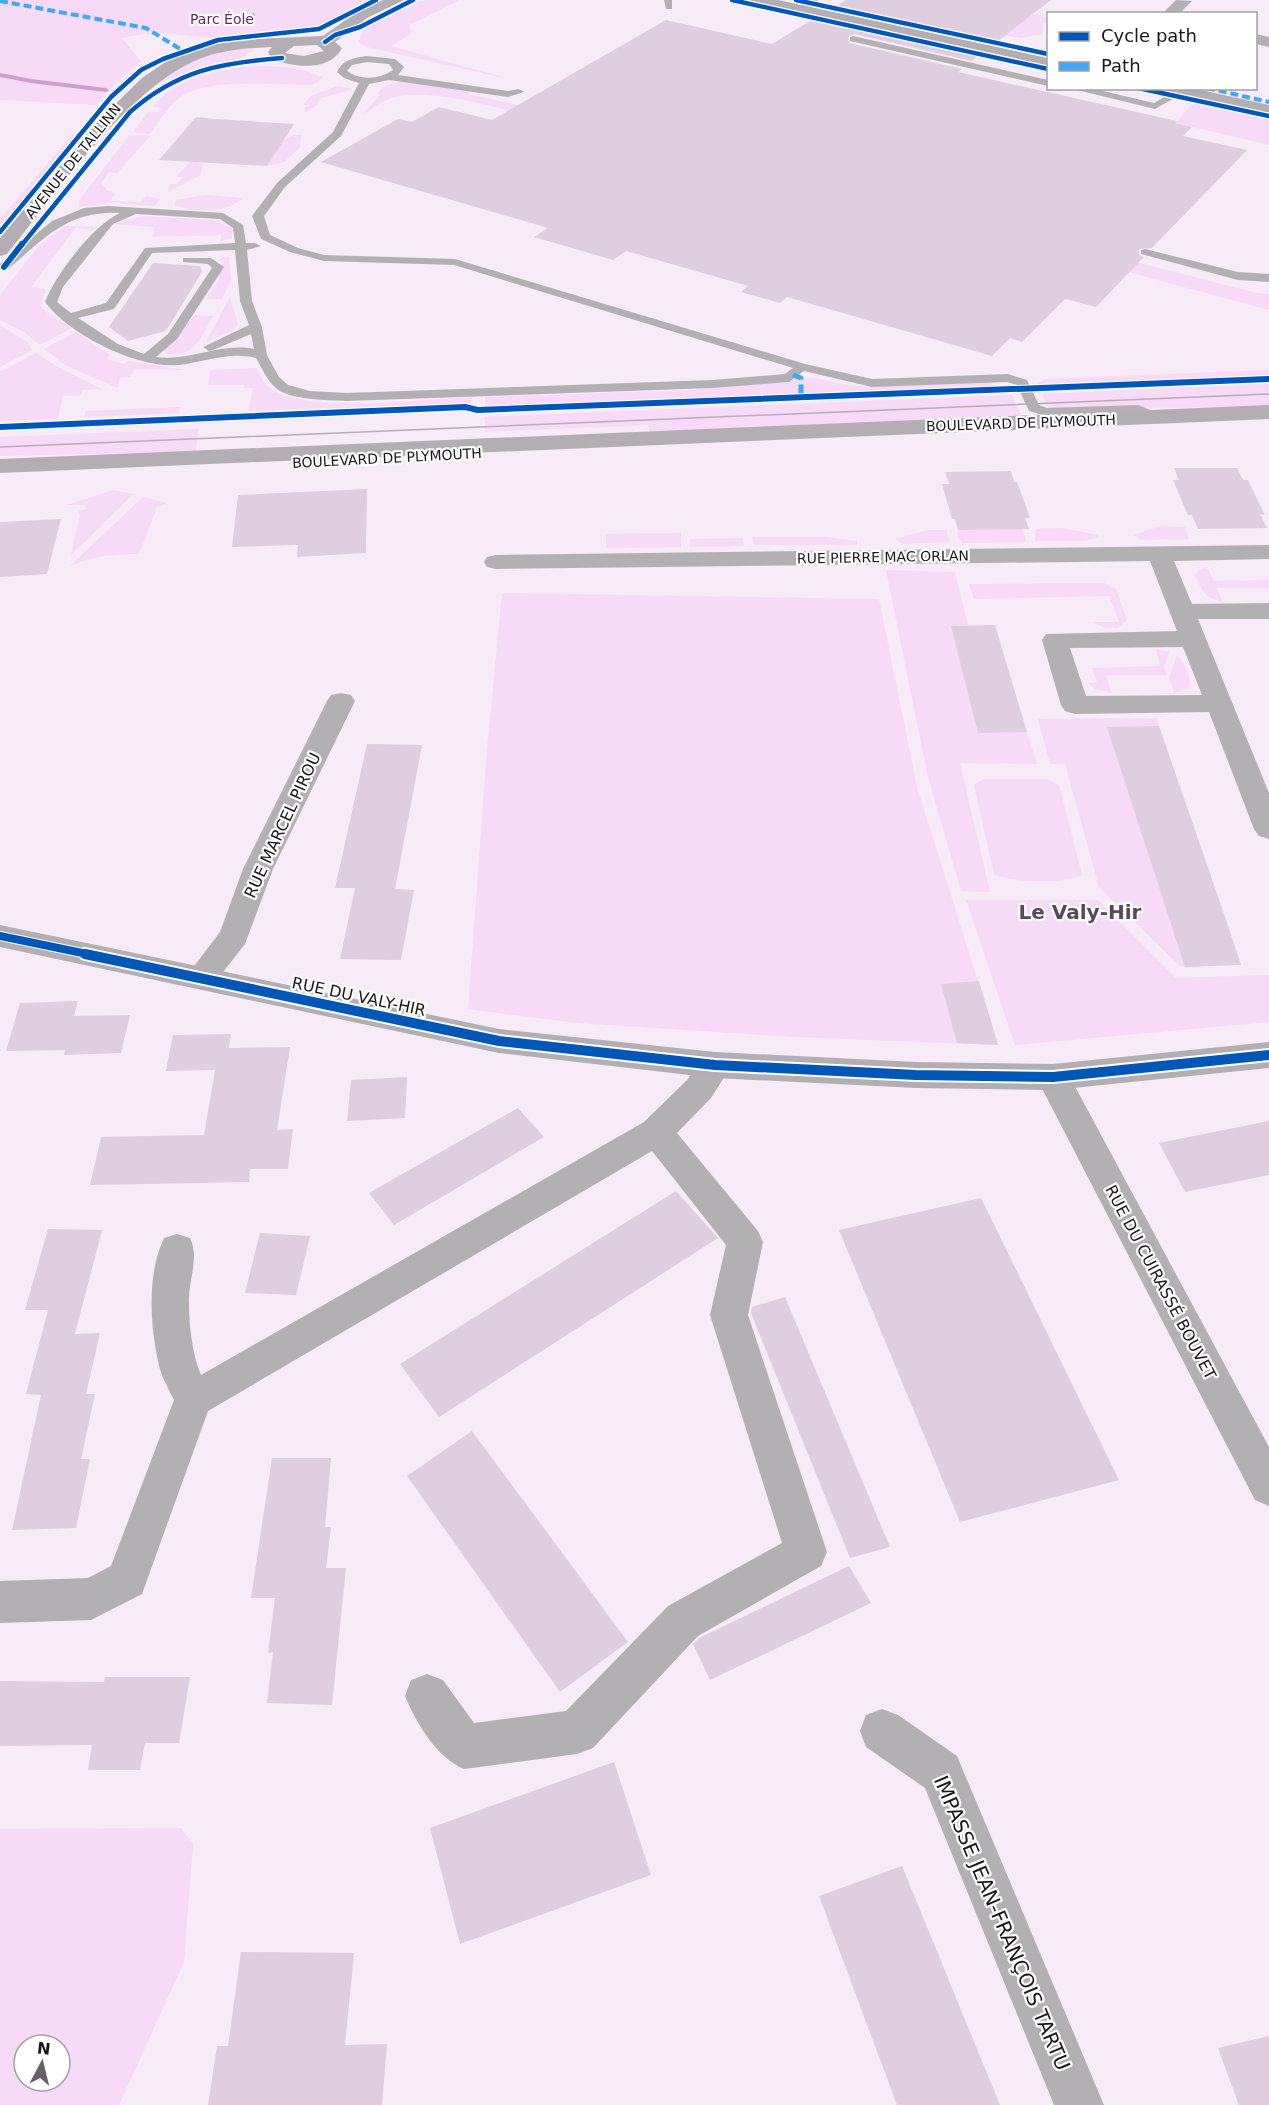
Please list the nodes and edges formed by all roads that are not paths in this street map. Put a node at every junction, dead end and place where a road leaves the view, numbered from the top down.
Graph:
1 (396, 0) edge
2 (757, 0) edge
3 (1184, 1) edge
4 (808, 5) edge
5 (1170, 12) edge
6 (852, 39) dead end
7 (290, 42) junction
8 (329, 47) junction
9 (282, 58) junction
10 (358, 60) junction
11 (308, 61) junction
12 (1047, 63) edge
13 (399, 67) junction
14 (412, 67) dead end
15 (342, 69) junction
16 (466, 76) dead end
17 (389, 77) junction
18 (366, 80) junction
19 (1047, 83) edge
20 (1083, 90) edge
21 (1173, 90) edge
22 (1269, 110) edge
23 (268, 203) junction
24 (136, 210) junction
25 (223, 216) junction
26 (285, 246) junction
27 (243, 247) junction
28 (1145, 252) dead end
29 (1, 263) edge
30 (134, 271) junction
31 (1269, 278) edge
32 (244, 283) junction
33 (69, 317) junction
34 (256, 327) junction
35 (204, 354) junction
36 (261, 355) junction
37 (147, 358) junction
38 (802, 367) junction
39 (1269, 412) edge
40 (1161, 417) junction
41 (774, 433) junction
42 (0, 466) edge
43 (0, 485) edge
44 (1269, 552) edge
45 (1159, 553) junction
46 (496, 562) dead end
47 (1269, 611) edge
48 (1182, 612) junction
49 (1192, 639) junction
50 (341, 701) dead end
51 (1218, 703) junction
52 (1269, 829) edge
53 (0, 936) edge
54 (202, 977) junction
55 (1269, 1055) edge
56 (715, 1065) junction
57 (1053, 1077) junction
58 (656, 1132) junction
59 (177, 1249) dead end
60 (193, 1400) junction
61 (1269, 1487) edge
62 (0, 1602) edge
63 (427, 1696) dead end
64 (882, 1731) dead end
65 (1079, 2105) edge

1 - 8 street
2 - 4 street
3 - 5 street
4 - 12 street
6 - 19 lane
7 - 8 street, AVENUE DE TALLINN
7 - 9 street
7 - 29 street, AVENUE DE TALLINN
8 - 10 lane
8 - 11 street
9 - 11 street, AVENUE DE TALLINN
9 - 29 street, AVENUE DE TALLINN
10 - 13 lane
10 - 15 lane
11 - 15 lane
13 - 14 lane
13 - 17 lane
15 - 18 lane
16 - 17 lane
17 - 18 lane
18 - 23 lane
20 - 21 lane
21 - 22 street
23 - 25 lane
23 - 26 lane
24 - 25 lane
24 - 29 lane
24 - 33 lane
25 - 27 lane
26 - 27 lane
26 - 32 lane
26 - 38 lane
27 - 30 lane
27 - 32 lane
28 - 31 lane
30 - 33 lane
30 - 37 lane
32 - 34 lane
33 - 37 lane
34 - 35 lane
34 - 36 lane
35 - 36 lane
35 - 37 lane
36 - 38 lane
38 - 40 lane
39 - 40 street, BOULEVARD DE PLYMOUTH
40 - 41 street, BOULEVARD DE PLYMOUTH
41 - 42 street, BOULEVARD DE PLYMOUTH
41 - 43 street, BOULEVARD DE PLYMOUTH
44 - 45 street, RUE PIERRE MAC ORLAN
45 - 46 street, RUE PIERRE MAC ORLAN
45 - 48 street
47 - 48 street
48 - 49 street
49 - 51 street
49 - 51 street
50 - 54 street, RUE MARCEL PIROU
51 - 52 street
53 - 54 street, RUE DU VALY-HIR
54 - 56 street, RUE DU VALY-HIR
55 - 57 street, RUE DU VALY-HIR
56 - 57 street, RUE DU VALY-HIR
56 - 58 street
57 - 61 street, RUE DU CUIRASSÉ BOUVET
58 - 60 street
58 - 63 street
59 - 60 street
60 - 62 street
64 - 65 street, IMPASSE JEAN-FRANÇOIS TARTU

